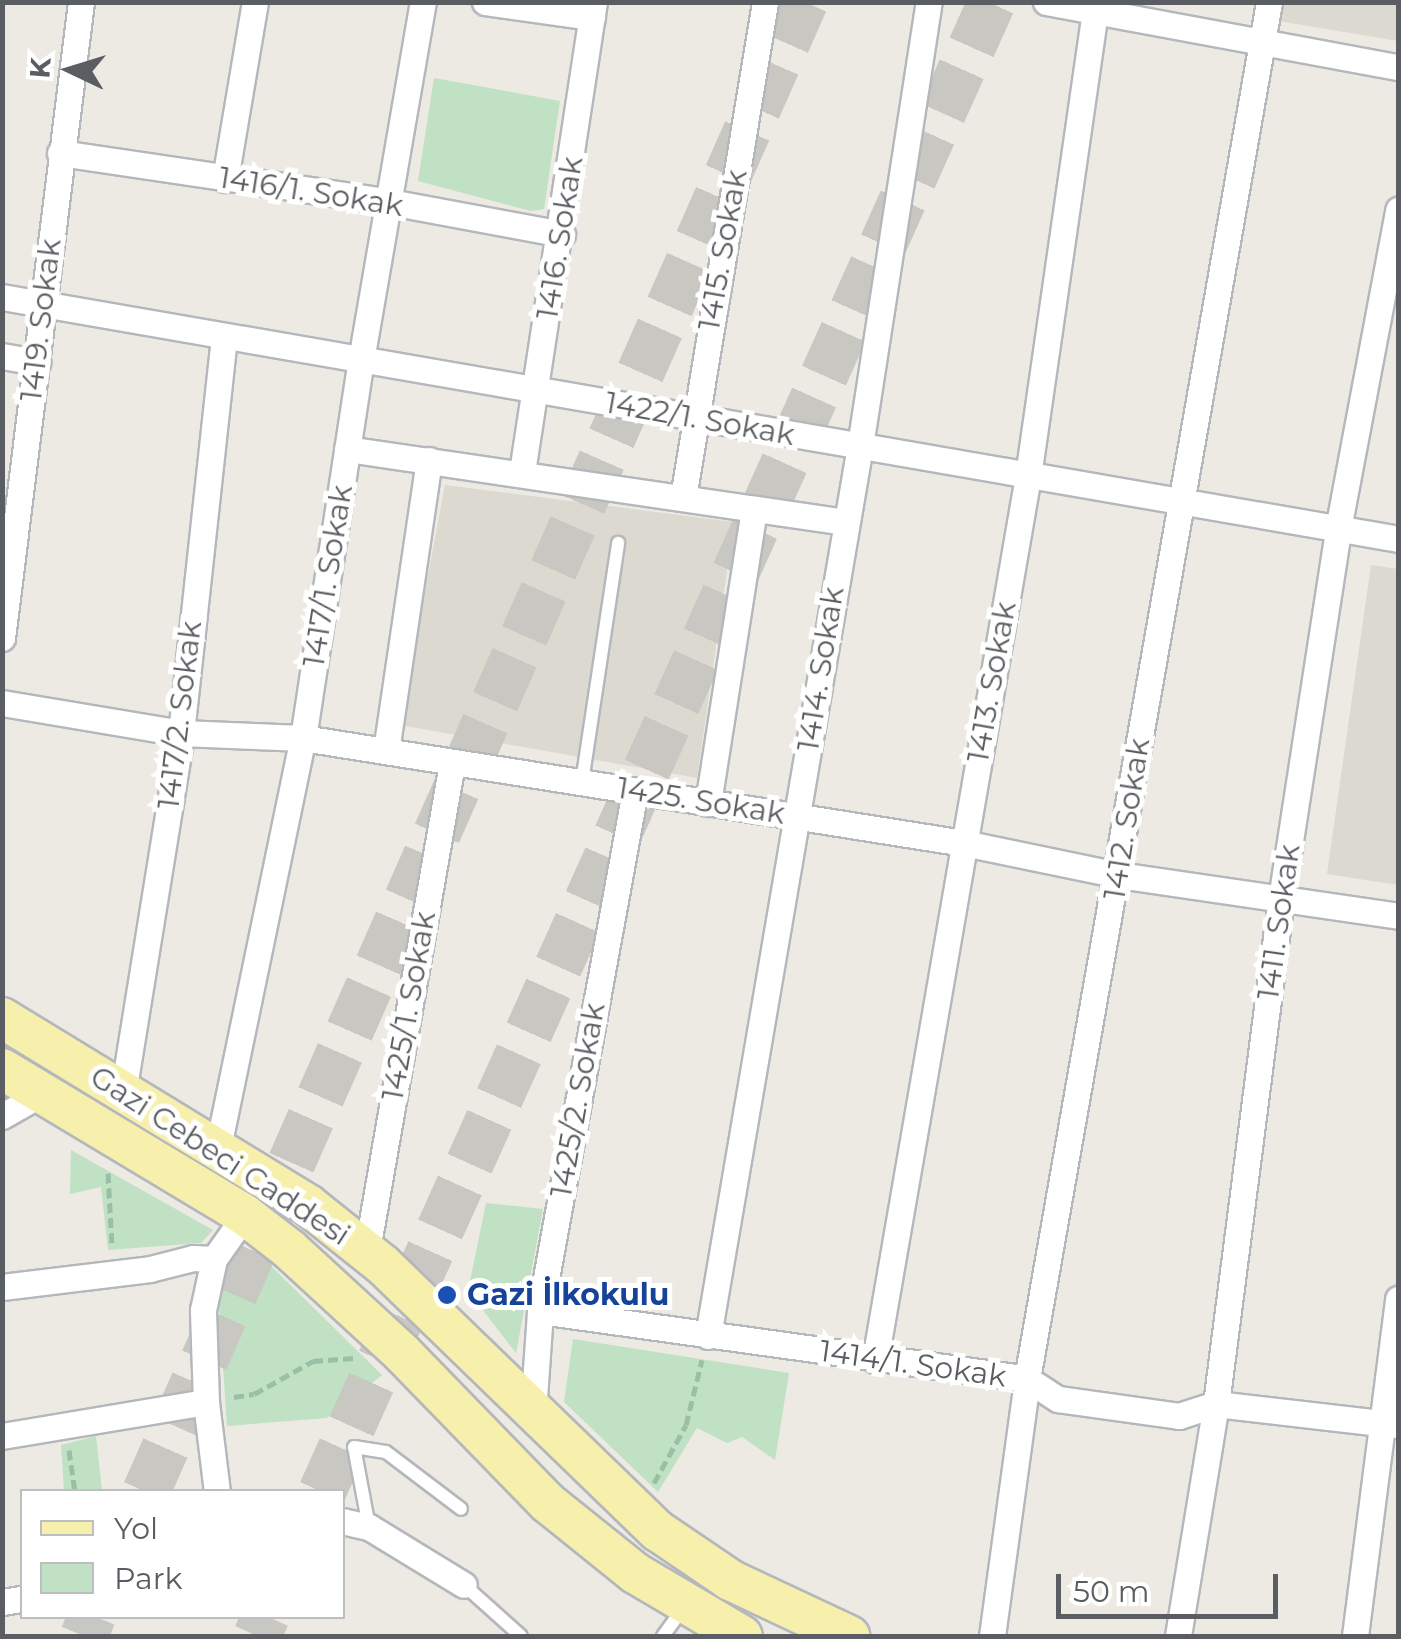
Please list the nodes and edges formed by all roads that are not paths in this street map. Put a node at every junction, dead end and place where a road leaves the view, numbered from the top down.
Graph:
1 (81, 2) edge
2 (255, 2) edge
3 (423, 2) edge
4 (485, 2) edge
5 (765, 2) edge
6 (929, 2) edge
7 (1046, 2) edge
8 (1270, 2) edge
9 (1095, 7) edge
10 (593, 10) edge
11 (1263, 41) junction
12 (1398, 67) edge
13 (60, 153) junction
14 (224, 178) junction
15 (390, 202) junction
16 (1398, 210) edge
17 (562, 234) junction
18 (2, 296) edge
19 (44, 303) junction
20 (224, 336) junction
21 (2, 356) edge
22 (361, 360) junction
23 (37, 362) junction
24 (536, 390) junction
25 (695, 418) junction
26 (860, 446) junction
27 (347, 449) junction
28 (429, 460) junction
29 (522, 472) junction
30 (1028, 476) junction
31 (683, 498) junction
32 (1179, 502) junction
33 (754, 510) junction
34 (845, 522) junction
35 (1338, 529) junction
36 (1398, 539) edge
37 (618, 543) dead end
38 (2, 638) edge
39 (2, 702) edge
40 (181, 733) junction
41 (303, 738) junction
42 (386, 751) junction
43 (452, 762) junction
44 (582, 782) junction
45 (634, 791) junction
46 (708, 802) junction
47 (796, 816) junction
48 (964, 843) junction
49 (1118, 874) junction
50 (1280, 898) junction
51 (1398, 916) edge
52 (2, 1018) edge
53 (2, 1070) edge
54 (44, 1092) junction
55 (123, 1093) junction
56 (2, 1116) edge
57 (218, 1146) junction
58 (245, 1215) junction
59 (367, 1250) junction
60 (214, 1258) junction
61 (2, 1287) edge
62 (1398, 1299) edge
63 (540, 1311) junction
64 (708, 1336) junction
65 (875, 1360) junction
66 (1027, 1379) junction
67 (206, 1402) junction
68 (1216, 1404) junction
69 (533, 1412) junction
70 (1391, 1424) edge
71 (2, 1436) edge
72 (217, 1489) edge
73 (461, 1509) dead end
74 (345, 1522) edge
75 (369, 1526) junction
76 (464, 1585) joint
77 (675, 1620) edge
78 (522, 1636) edge
79 (742, 1636) edge
80 (850, 1636) edge
81 (992, 1636) edge
82 (1178, 1636) edge
83 (1355, 1636) edge

1 - 13 street, 1419. Sokak
2 - 14 street
3 - 15 street, 1417/1. Sokak
4 - 10 street
5 - 25 street, 1415. Sokak
6 - 26 street, 1414. Sokak
7 - 9 street
8 - 11 street, 1412. Sokak
9 - 11 street
9 - 30 street, 1413. Sokak
10 - 17 street, 1416. Sokak
11 - 12 street
11 - 32 street, 1412. Sokak
13 - 14 street, 1416/1. Sokak
13 - 19 street, 1419. Sokak
14 - 15 street, 1416/1. Sokak
15 - 17 street, 1416/1. Sokak
15 - 22 street, 1417/1. Sokak
16 - 35 street, 1411. Sokak
17 - 24 street, 1416. Sokak
18 - 19 street, 1422/1. Sokak
19 - 20 street, 1422/1. Sokak
19 - 23 street, 1419. Sokak
20 - 22 street, 1422/1. Sokak
20 - 40 street, 1417/2. Sokak
21 - 23 street
22 - 24 street, 1422/1. Sokak
22 - 27 street, 1417/1. Sokak
23 - 38 street, 1419. Sokak
24 - 25 street, 1422/1. Sokak
24 - 29 street, 1416. Sokak
25 - 26 street, 1422/1. Sokak
25 - 31 street, 1415. Sokak
26 - 30 street, 1422/1. Sokak
26 - 34 street, 1414. Sokak
27 - 28 street
27 - 41 street, 1417/1. Sokak
28 - 29 street
28 - 42 street
29 - 31 street
30 - 32 street, 1422/1. Sokak
30 - 48 street, 1413. Sokak
31 - 33 street
32 - 35 street, 1422/1. Sokak
32 - 49 street, 1412. Sokak
33 - 34 street
33 - 46 street
34 - 47 street, 1414. Sokak
35 - 36 street, 1422/1. Sokak
35 - 50 street, 1411. Sokak
37 - 44 lane
39 - 40 street, 1425. Sokak
40 - 41 street, 1425. Sokak
40 - 55 street, 1417/2. Sokak
41 - 42 street, 1425. Sokak
41 - 57 street, 1417/1. Sokak
42 - 43 street, 1425. Sokak
43 - 44 street, 1425. Sokak
43 - 59 street, 1425/1. Sokak
44 - 45 street, 1425. Sokak
45 - 46 street, 1425. Sokak
45 - 63 street, 1425/2. Sokak
46 - 47 street, 1425. Sokak
47 - 48 street, 1425. Sokak
47 - 64 street, 1414. Sokak
48 - 49 street, 1425. Sokak
48 - 65 street, 1413. Sokak
49 - 50 street, 1425. Sokak
49 - 66 street, 1412. Sokak
50 - 51 street, 1425. Sokak
50 - 68 street, 1411. Sokak
52 - 55 main road, Gazi Cebeci Caddesi
53 - 54 main road, Gazi Cebeci Caddesi
54 - 56 street
54 - 58 main road, Gazi Cebeci Caddesi
55 - 57 main road, Gazi Cebeci Caddesi
57 - 59 main road, Gazi Cebeci Caddesi
58 - 60 street
58 - 77 main road, Gazi Cebeci Caddesi
59 - 69 main road, Gazi Cebeci Caddesi
60 - 61 street
60 - 67 street
62 - 70 street
63 - 64 street, 1414/1. Sokak
63 - 69 street, 1425/2. Sokak
64 - 65 street, 1414/1. Sokak
65 - 66 street, 1414/1. Sokak
66 - 68 street, 1414/1. Sokak
66 - 81 street, 1412. Sokak
67 - 71 street
67 - 72 street
68 - 70 street, 1414/1. Sokak
68 - 82 street, 1411. Sokak
69 - 80 main road, Gazi Cebeci Caddesi
70 - 83 street
73 - 75 lane
74 - 75 street
75 - 76 street
76 - 78 lane
77 - 79 main road, Gazi Cebeci Caddesi

